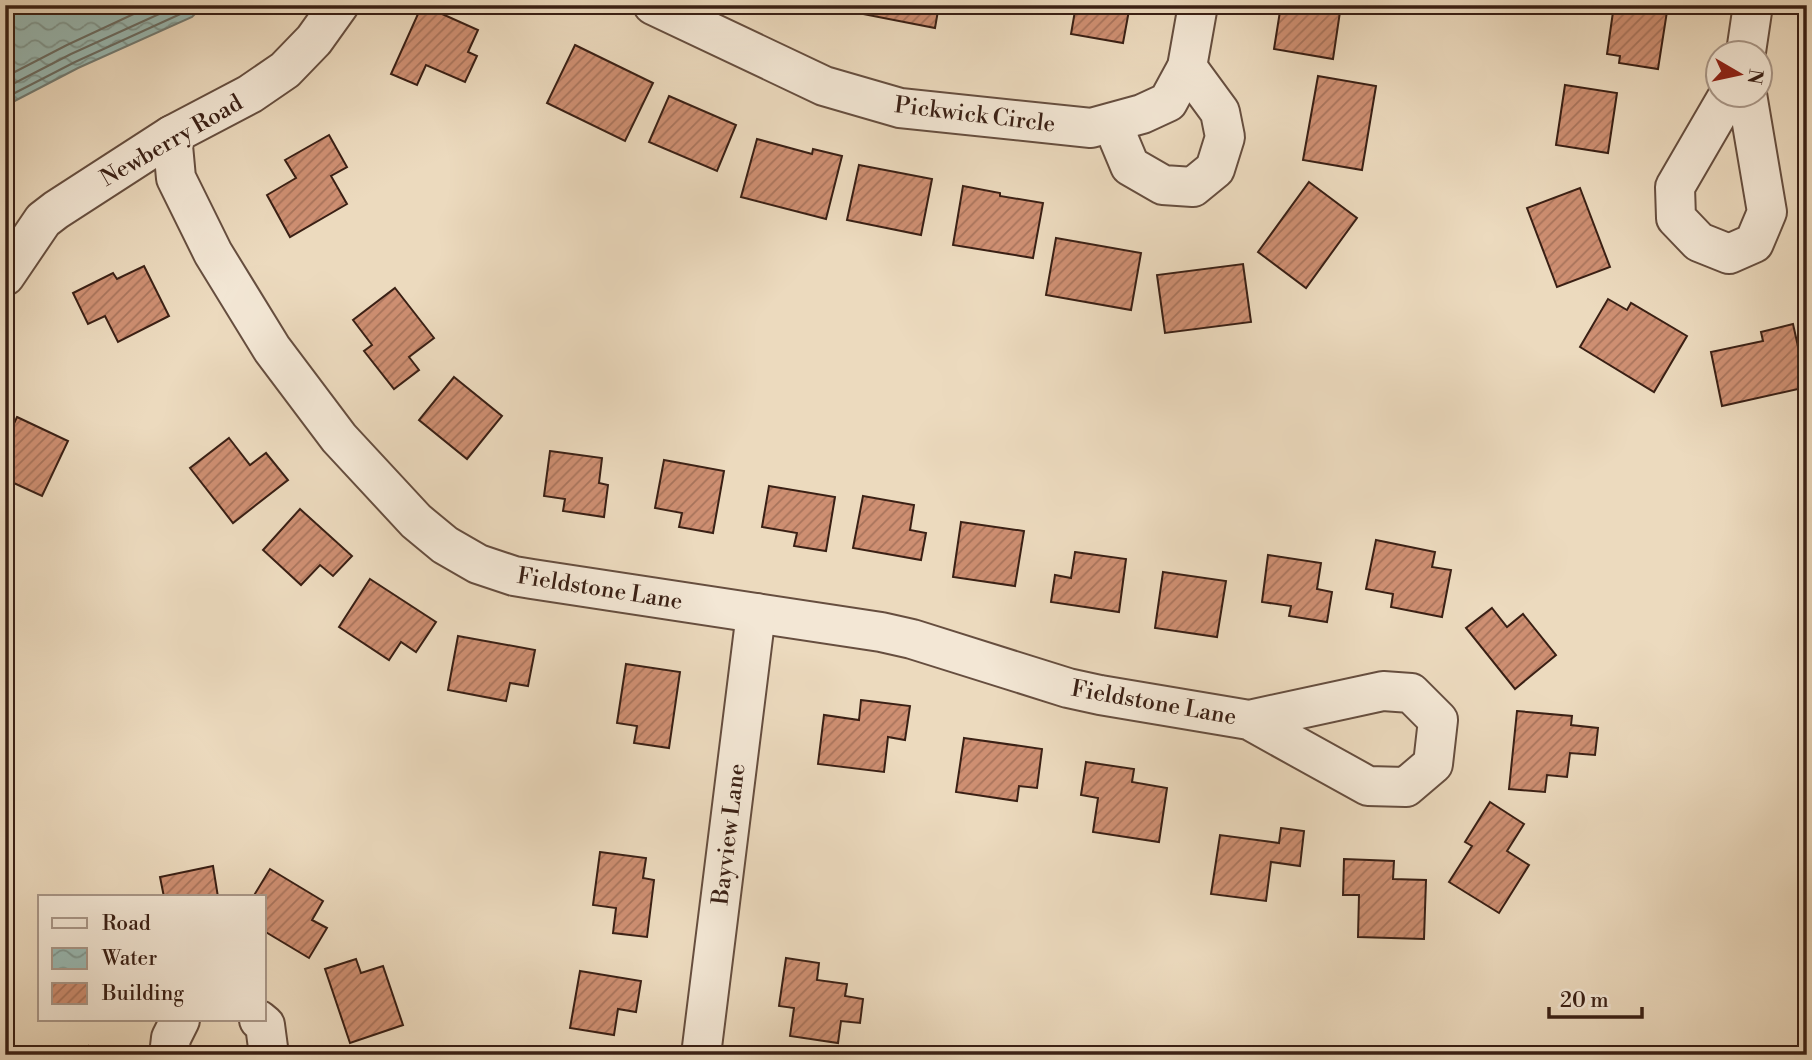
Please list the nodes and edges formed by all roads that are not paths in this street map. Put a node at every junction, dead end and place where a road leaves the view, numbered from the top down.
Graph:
1 (339, 5) edge
2 (653, 5) edge
3 (1198, 5) edge
4 (1753, 5) edge
5 (1748, 38) edge
6 (1187, 67) junction
7 (1720, 108) edge
8 (1749, 108) edge
9 (1111, 123) junction
10 (172, 135) junction
11 (5, 276) edge
12 (755, 613) junction
13 (1249, 720) dead end
14 (180, 1021) edge
15 (260, 1021) edge
16 (169, 1055) edge
17 (269, 1055) edge
18 (701, 1055) edge

1 - 10 street, Newberry Road
2 - 9 street, Pickwick Circle
3 - 6 street, Pickwick Circle
4 - 5 street
6 - 9 street, Pickwick Circle
6 - 9 street
7 - 8 street
10 - 11 street, Newberry Road
10 - 12 street, Fieldstone Lane
12 - 13 street, Fieldstone Lane
12 - 18 street, Bayview Lane
14 - 16 street
15 - 17 street

